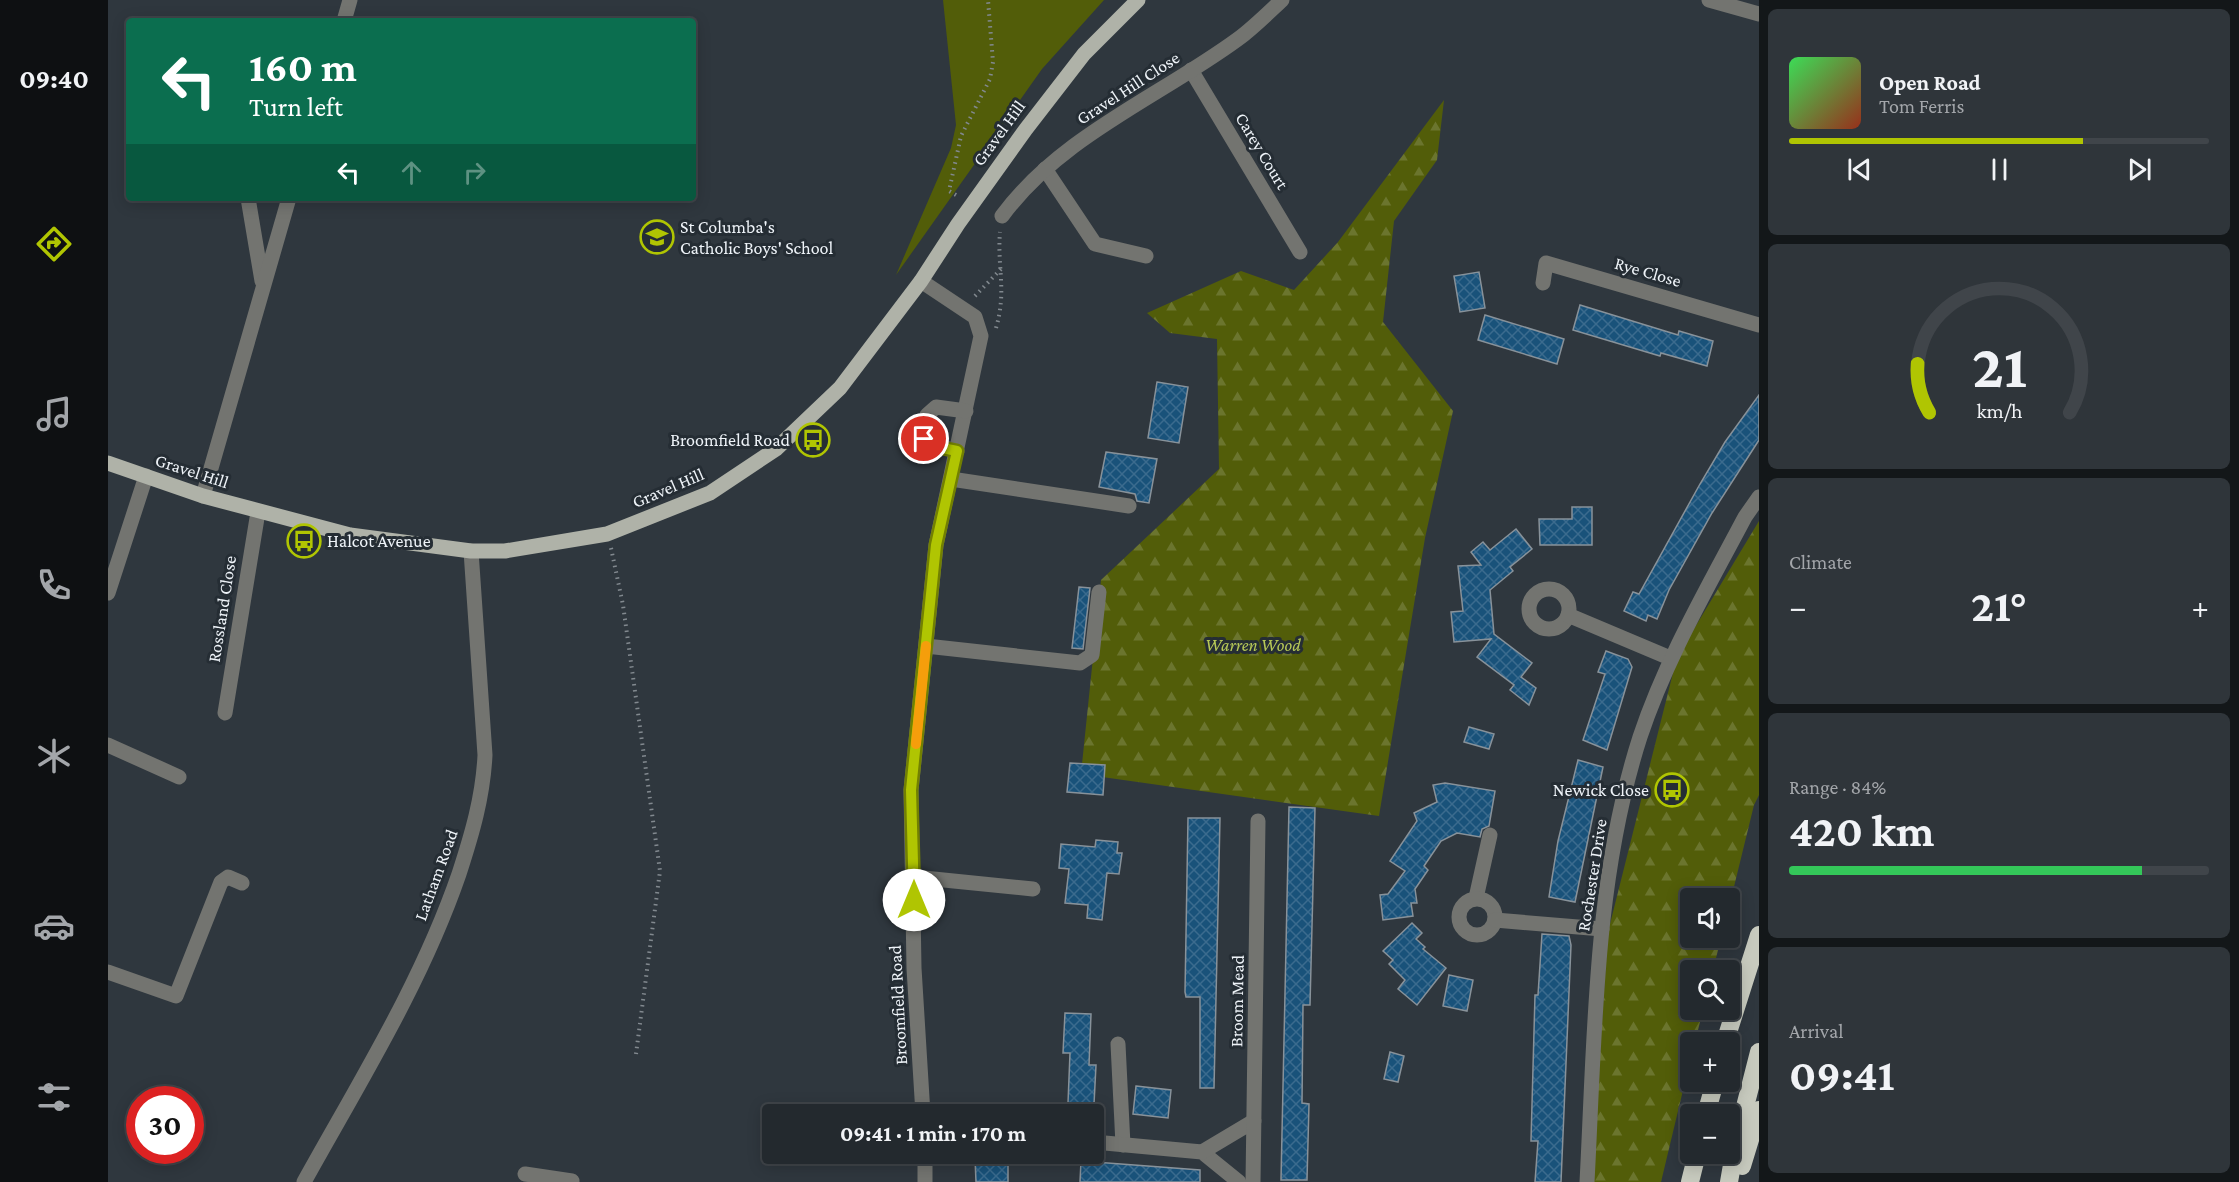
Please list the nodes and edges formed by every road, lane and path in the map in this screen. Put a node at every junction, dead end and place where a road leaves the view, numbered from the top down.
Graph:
1 (350, 0) edge
2 (988, 0) edge
3 (1138, 0) edge
4 (1282, 0) edge
5 (1709, 0) edge
6 (1759, 14) edge
7 (345, 18) edge
8 (1191, 70) junction
9 (1045, 169) junction
10 (956, 195) dead end
11 (249, 201) edge
12 (288, 201) edge
13 (1002, 216) joint
14 (1300, 252) dead end
15 (1146, 256) dead end
16 (1001, 269) junction
17 (921, 281) junction
18 (1543, 283) dead end
19 (263, 284) junction
20 (975, 296) dead end
21 (1759, 325) edge
22 (996, 328) dead end
23 (966, 411) junction
24 (957, 451) junction
25 (108, 463) edge
26 (146, 477) junction
27 (951, 479) junction
28 (203, 496) junction
29 (1759, 497) edge
30 (1129, 506) dead end
31 (258, 512) junction
32 (608, 534) junction
33 (471, 551) junction
34 (1099, 592) dead end
35 (108, 593) edge
36 (1568, 615) dead end
37 (926, 646) junction
38 (1670, 658) junction
39 (225, 713) dead end
40 (108, 745) edge
41 (179, 777) dead end
42 (1258, 821) dead end
43 (1490, 836) dead end
44 (914, 877) junction
45 (242, 883) dead end
46 (1033, 889) dead end
47 (1476, 898) junction
48 (1495, 920) junction
49 (1602, 929) junction
50 (1759, 935) edge
51 (108, 972) edge
52 (1728, 1032) edge
53 (1118, 1044) dead end
54 (1759, 1052) edge
55 (636, 1054) dead end
56 (922, 1104) edge
57 (1759, 1110) edge
58 (1254, 1122) junction
59 (1104, 1143) edge
60 (1123, 1145) junction
61 (1202, 1152) junction
62 (924, 1164) edge
63 (1694, 1164) edge
64 (525, 1174) dead end
65 (304, 1182) edge
66 (575, 1182) edge
67 (925, 1182) edge
68 (1239, 1182) edge
69 (1253, 1182) edge
70 (1587, 1182) edge
71 (1690, 1182) edge
72 (1729, 1182) edge
73 (1737, 1182) edge

1 - 7 street
2 - 10 path
3 - 17 main road, Gravel Hill
4 - 8 street, Gravel Hill Close
5 - 6 street
8 - 9 street, Gravel Hill Close
8 - 14 street, Carey Court
9 - 13 street, Gravel Hill Close
9 - 15 street
11 - 19 street
12 - 19 street
13 - 16 path
16 - 20 path
16 - 22 path
17 - 23 street, Broomfield Road
17 - 32 main road, Gravel Hill
18 - 21 street, Rye Close
19 - 28 street
23 - 24 street, Broomfield Road
23 - 24 street
24 - 27 street, Broomfield Road
25 - 26 main road, Gravel Hill
26 - 28 main road, Gravel Hill
26 - 35 street
27 - 30 street
27 - 37 street, Broomfield Road
28 - 31 main road, Gravel Hill
29 - 38 street, Rochester Drive
31 - 33 main road, Gravel Hill
31 - 39 street, Rossland Close
32 - 33 main road, Gravel Hill
32 - 55 path
33 - 65 street, Latham Road
34 - 37 street
36 - 38 street
37 - 44 street, Broomfield Road
38 - 49 street, Rochester Drive
40 - 41 street
42 - 58 street, Broom Mead
43 - 47 street
44 - 46 street
44 - 56 street, Broomfield Road
45 - 51 street
47 - 48 street
47 - 48 street
48 - 49 street
49 - 70 street, Rochester Drive
50 - 52 highway
53 - 60 street
54 - 72 highway
57 - 73 highway
58 - 61 street
58 - 69 street, Broom Mead
59 - 60 street
60 - 61 street
61 - 68 street
62 - 67 street
63 - 71 highway
64 - 66 street

